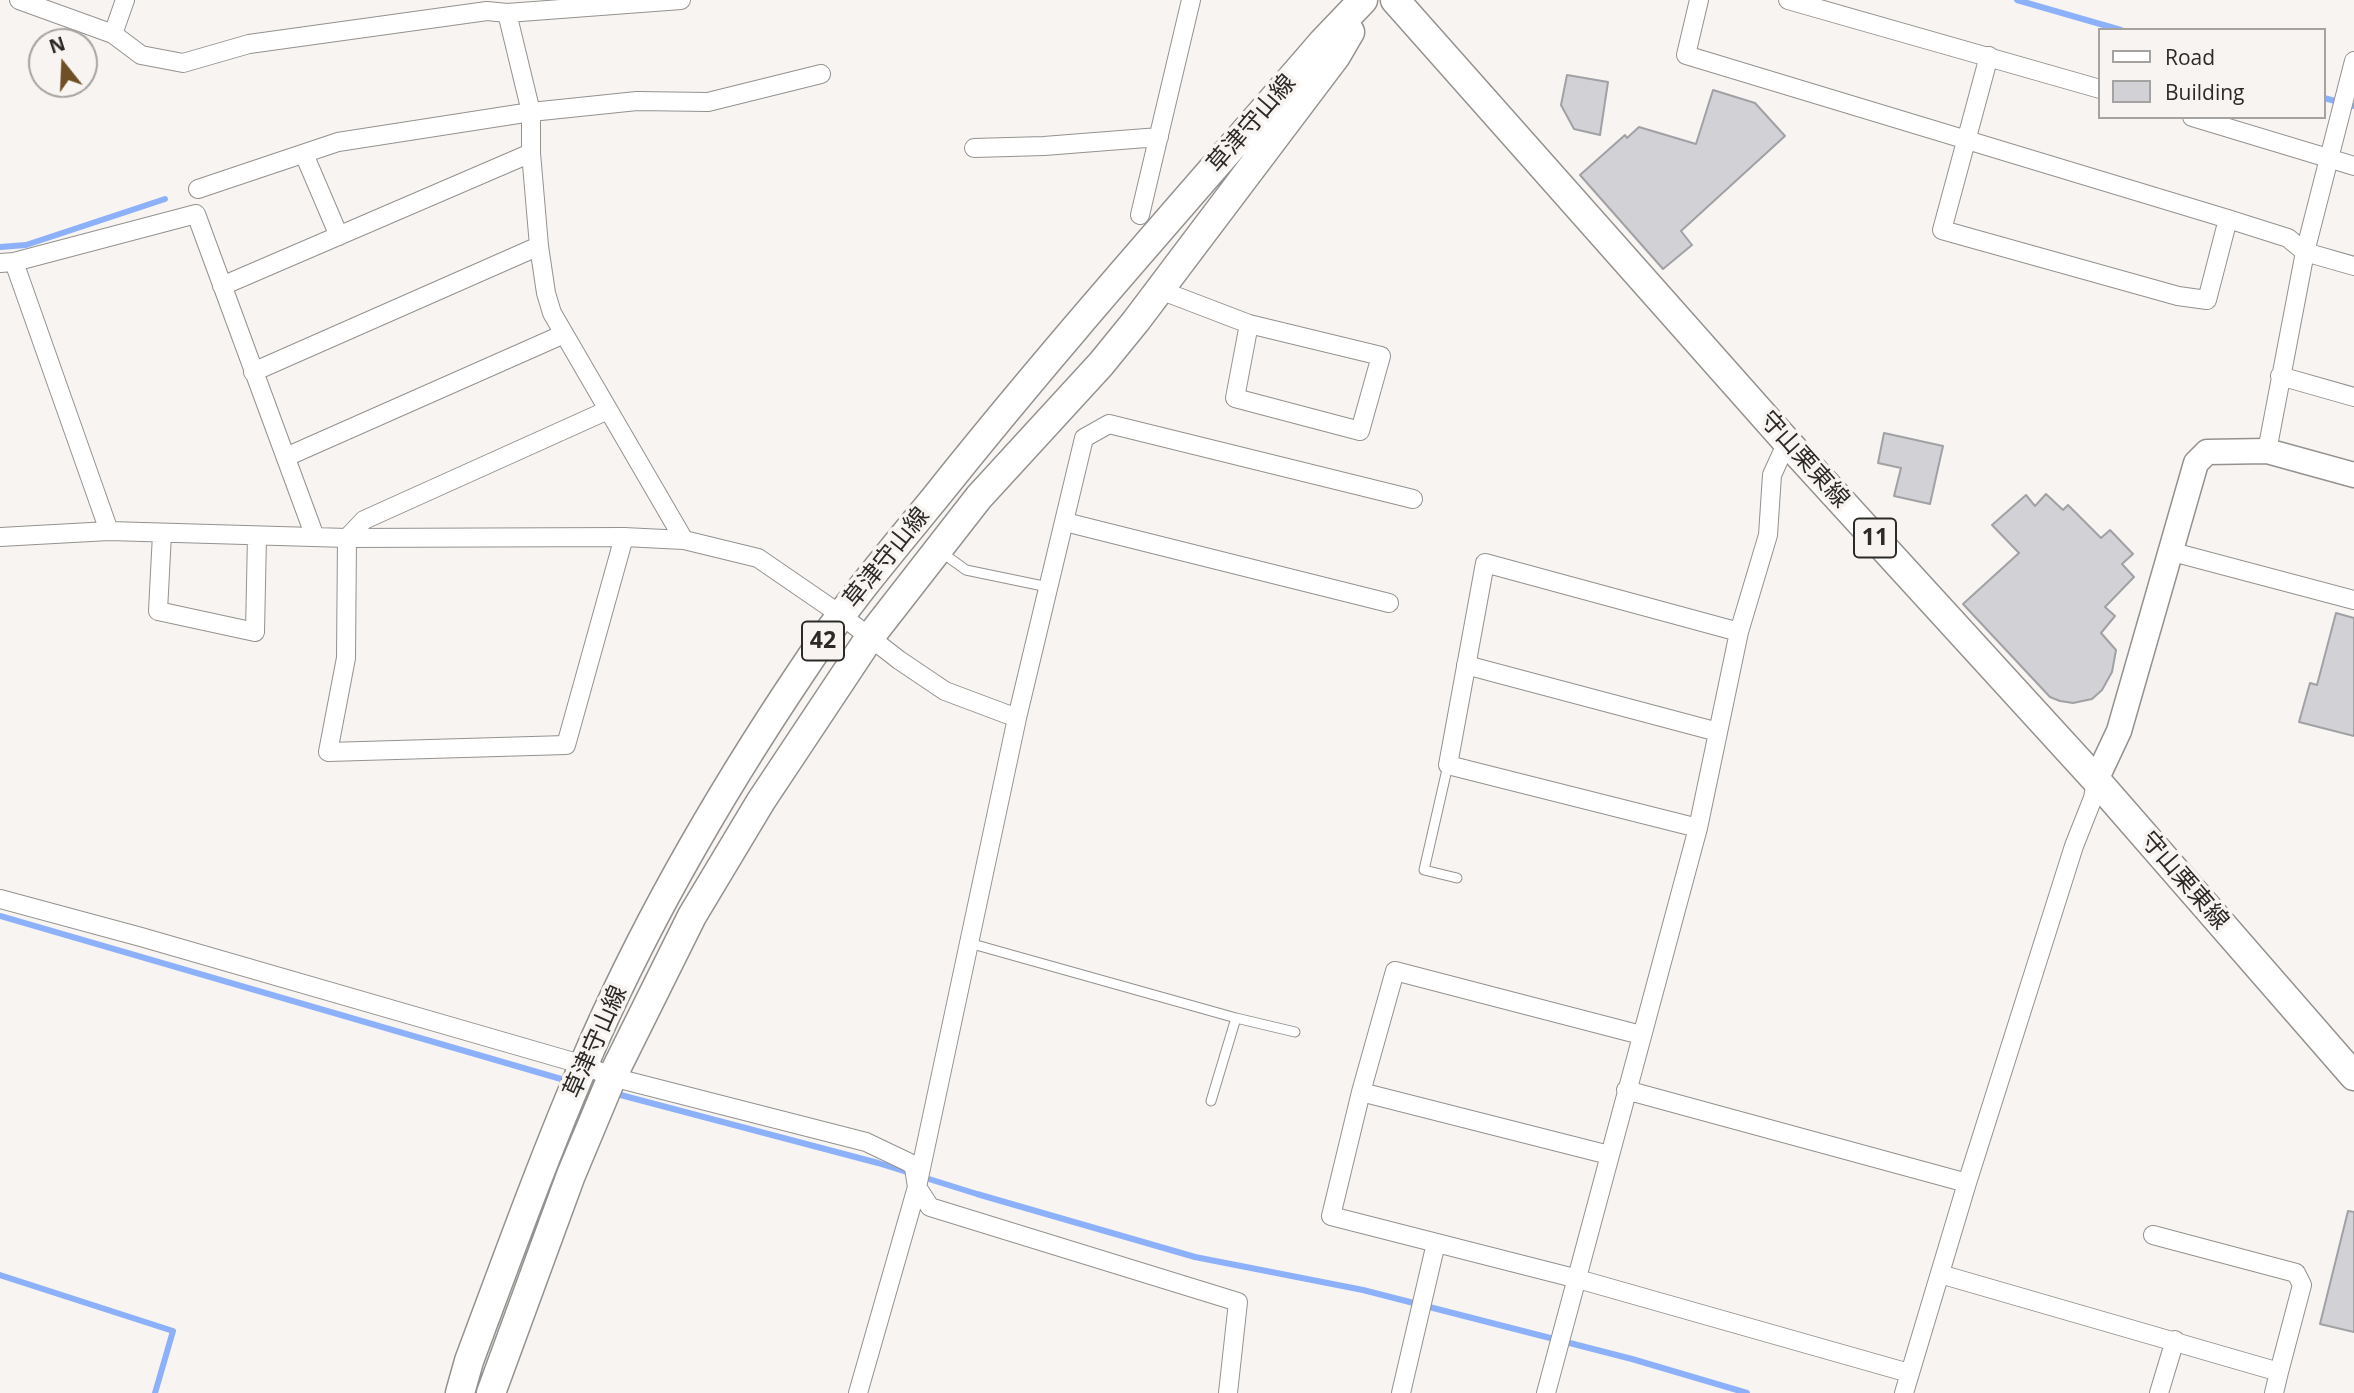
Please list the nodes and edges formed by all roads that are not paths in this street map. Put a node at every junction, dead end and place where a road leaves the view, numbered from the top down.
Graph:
1 (19, 0) edge
2 (125, 0) edge
3 (681, 0) edge
4 (1191, 0) edge
5 (1363, 0) edge
6 (1370, 0) edge
7 (1395, 0) edge
8 (1699, 0) edge
9 (1788, 0) edge
10 (488, 6) edge
11 (507, 13) junction
12 (113, 34) junction
13 (1989, 56) junction
14 (2354, 61) edge
15 (821, 74) dead end
16 (2098, 88) edge
17 (531, 112) junction
18 (2199, 119) edge
19 (1158, 137) junction
20 (1966, 140) junction
21 (974, 148) dead end
22 (531, 153) junction
23 (304, 154) junction
24 (2329, 158) junction
25 (2354, 166) edge
26 (198, 189) dead end
27 (1140, 215) dead end
28 (2228, 219) junction
29 (339, 236) junction
30 (539, 246) junction
31 (2305, 252) junction
32 (7, 262) edge
33 (2354, 266) edge
34 (222, 286) junction
35 (1160, 290) junction
36 (1249, 324) junction
37 (564, 334) junction
38 (253, 372) junction
39 (2280, 376) junction
40 (2354, 397) edge
41 (608, 410) junction
42 (1787, 442) junction
43 (2267, 451) junction
44 (286, 457) junction
45 (2354, 475) edge
46 (1413, 499) dead end
47 (1065, 522) junction
48 (109, 531) junction
49 (162, 534) junction
50 (257, 536) junction
51 (0, 537) edge
52 (315, 537) junction
53 (624, 537) junction
54 (347, 538) junction
55 (684, 540) junction
56 (938, 550) junction
57 (2169, 551) junction
58 (1048, 587) junction
59 (2354, 600) edge
60 (1389, 603) dead end
61 (841, 615) junction
62 (1739, 632) junction
63 (870, 637) junction
64 (1466, 665) junction
65 (1017, 718) junction
66 (1718, 733) junction
67 (1448, 765) junction
68 (2096, 780) junction
69 (1698, 828) junction
70 (1457, 878) dead end
71 (0, 899) edge
72 (969, 943) junction
73 (1236, 1018) junction
74 (1295, 1032) dead end
75 (1641, 1035) junction
76 (584, 1065) junction
77 (2354, 1076) edge
78 (612, 1077) junction
79 (1626, 1090) junction
80 (1361, 1092) junction
81 (1210, 1101) dead end
82 (1609, 1156) junction
83 (1967, 1183) junction
84 (916, 1187) junction
85 (2153, 1235) dead end
86 (1436, 1243) junction
87 (1940, 1274) junction
88 (1578, 1279) junction
89 (2175, 1340) junction
90 (2279, 1372) junction
91 (1909, 1373) junction
92 (460, 1393) edge
93 (491, 1393) edge
94 (858, 1393) edge
95 (1228, 1393) edge
96 (1401, 1393) edge
97 (1546, 1393) edge
98 (1904, 1393) edge
99 (2159, 1393) edge
100 (2274, 1393) edge

1 - 12 street
2 - 12 street
3 - 11 street
4 - 19 street
5 - 61 main road, 草津守山線 / 42
6 - 35 main road, 草津守山線 / 42
7 - 42 main road, 守山栗東線 / 11
8 - 20 street
9 - 13 street
10 - 11 street
10 - 12 street
11 - 17 street
13 - 16 street
13 - 20 street
14 - 24 street
15 - 17 street
17 - 22 street
17 - 23 street
18 - 24 street
19 - 21 street
19 - 27 street
20 - 28 street
20 - 28 street
22 - 29 street
22 - 30 street
23 - 26 street
23 - 29 street
24 - 25 street
24 - 31 street
28 - 31 street
29 - 34 street
30 - 37 street
30 - 38 street
31 - 33 street
31 - 39 street
32 - 34 street
32 - 48 street
34 - 38 street
35 - 36 street
35 - 56 main road, 草津守山線 / 42
36 - 36 street
37 - 41 street
37 - 44 street
38 - 44 street
39 - 40 street
39 - 43 street
41 - 54 street
41 - 55 street
42 - 62 street
42 - 68 main road, 守山栗東線 / 11
43 - 45 street
43 - 57 street
44 - 52 street
46 - 47 street
47 - 58 street
47 - 60 street
48 - 49 street
48 - 51 street
49 - 50 street
49 - 50 street
50 - 52 street
52 - 54 street
53 - 54 street
53 - 54 street
53 - 55 street
55 - 61 street
56 - 58 lane
56 - 63 main road, 草津守山線 / 42
57 - 59 street
57 - 68 street
58 - 65 street
61 - 63 street
61 - 76 main road, 草津守山線 / 42
62 - 64 street
62 - 66 street
63 - 65 street
63 - 78 main road, 草津守山線 / 42
64 - 66 street
64 - 67 street
65 - 72 street
66 - 69 street
67 - 69 street
67 - 70 lane
68 - 77 main road, 守山栗東線 / 11
68 - 83 street
69 - 75 street
71 - 76 street
72 - 73 lane
72 - 84 street
73 - 74 lane
73 - 81 lane
75 - 79 street
75 - 80 street
76 - 78 street
76 - 92 main road, 草津守山線 / 42
78 - 84 street
78 - 93 main road, 草津守山線 / 42
79 - 82 street
79 - 83 street
80 - 82 street
80 - 86 street
82 - 88 street
83 - 87 street
84 - 94 street
84 - 95 street
85 - 90 street
86 - 88 street
86 - 96 street
87 - 89 street
87 - 91 street
88 - 91 street
88 - 97 street
89 - 90 street
89 - 99 street
90 - 100 street
91 - 98 street

